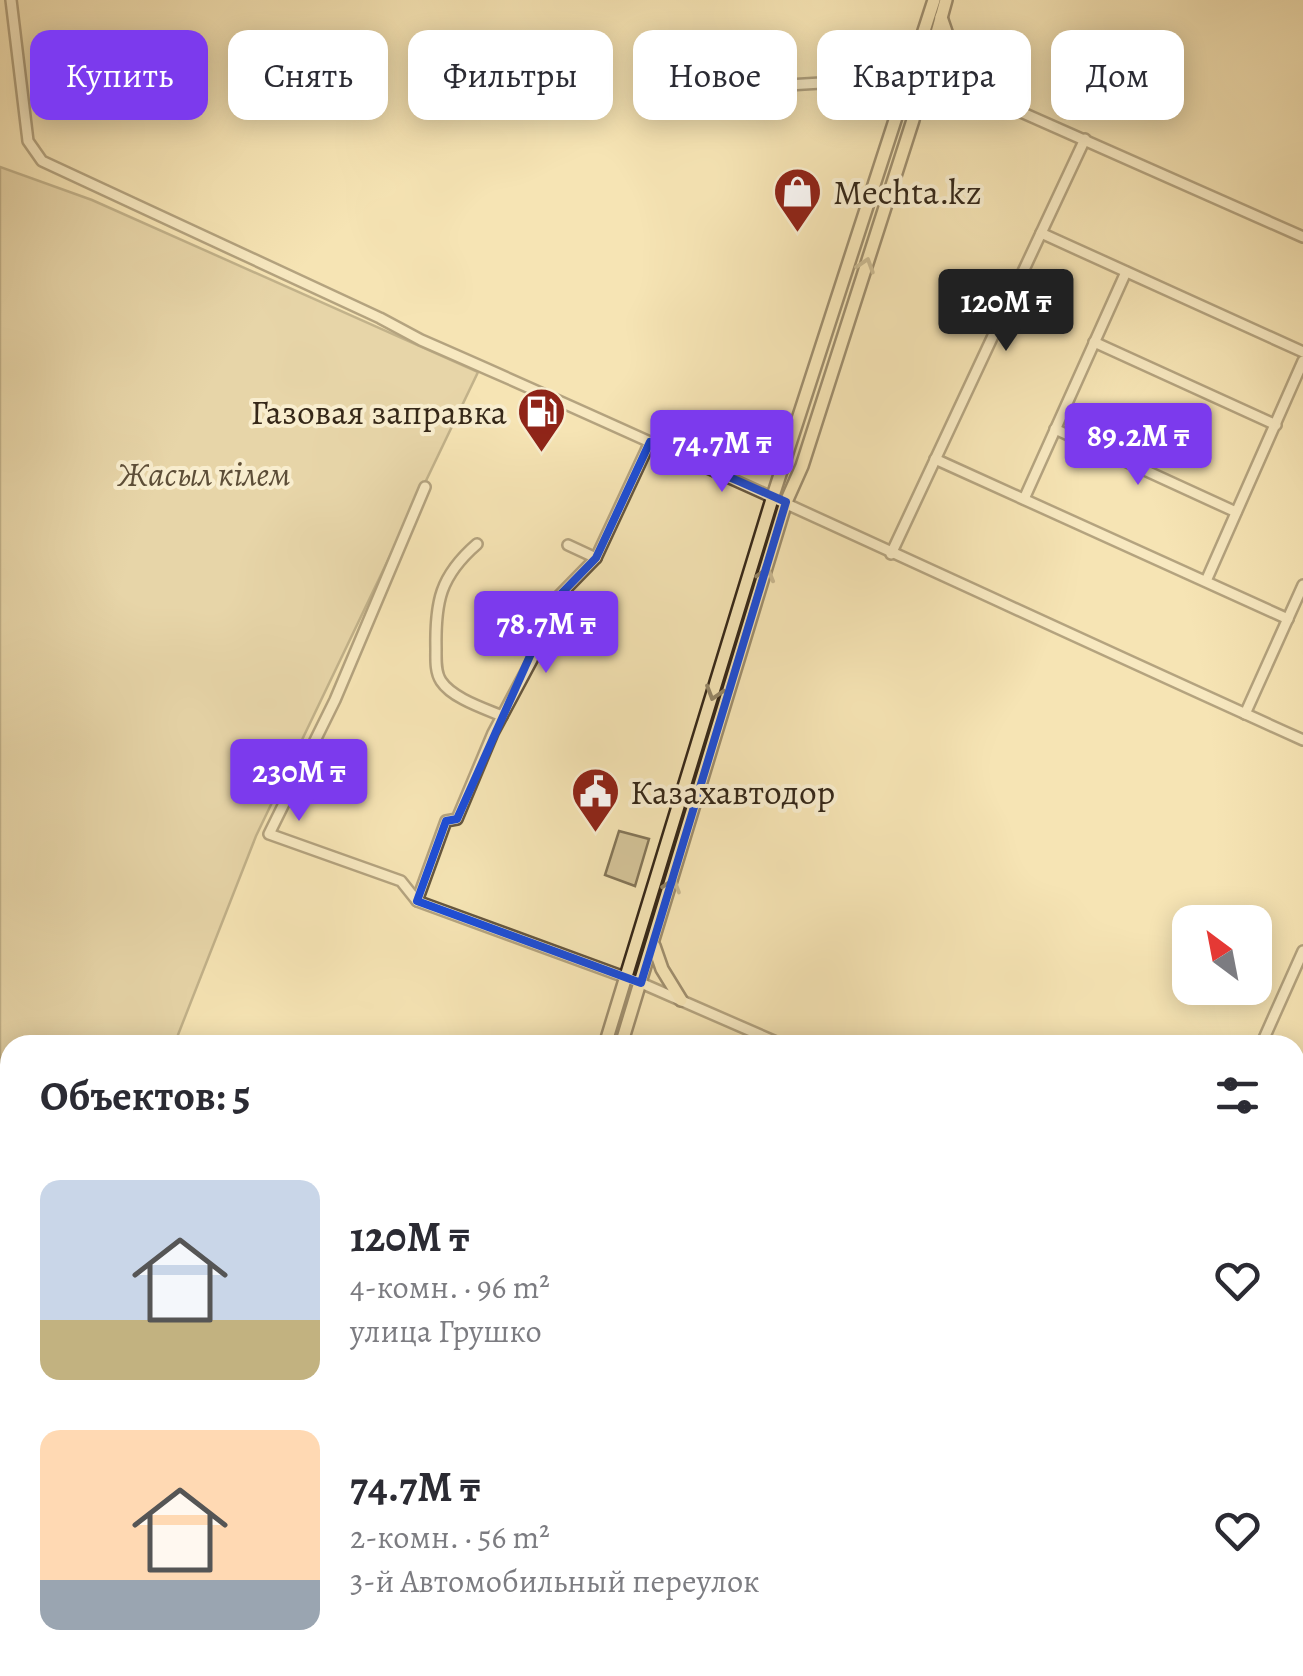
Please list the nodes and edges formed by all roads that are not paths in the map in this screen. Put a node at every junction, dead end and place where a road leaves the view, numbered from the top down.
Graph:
1 (11, 0) edge
2 (934, 0) edge
3 (946, 0) edge
4 (941, 16) junction
5 (925, 30) edge
6 (937, 30) edge
7 (946, 30) edge
8 (1031, 114) edge
9 (896, 120) edge
10 (912, 120) edge
11 (1085, 139) junction
12 (1041, 233) junction
13 (1303, 238) edge
14 (1126, 272) junction
15 (1094, 342) junction
16 (1303, 352) edge
17 (1303, 361) edge
18 (1276, 425) junction
19 (1056, 428) junction
20 (650, 442) junction
21 (936, 459) junction
22 (425, 488) dead end
23 (773, 496) junction
24 (1024, 499) junction
25 (786, 502) junction
26 (1236, 512) junction
27 (477, 544) dead end
28 (568, 545) dead end
29 (891, 554) junction
30 (596, 558) junction
31 (1206, 581) junction
32 (1303, 585) edge
33 (1288, 620) junction
34 (1245, 714) junction
35 (502, 716) junction
36 (1303, 740) edge
37 (417, 902) junction
38 (654, 944) junction
39 (1303, 952) edge
40 (626, 978) junction
41 (641, 983) junction
42 (680, 1000) junction
43 (608, 1035) edge
44 (625, 1035) edge
45 (760, 1035) edge
46 (1266, 1035) edge

1 - 20 street
2 - 5 main road
3 - 4 main road
4 - 6 main road
4 - 7 main road
8 - 11 street
9 - 23 main road
25 -> 10 main road
11 - 12 street
11 - 13 street
12 - 14 street
12 - 21 street
14 - 15 street
14 - 16 street
15 - 18 street
15 - 19 street
17 - 18 street
18 - 26 street
19 - 24 street
19 - 26 street
20 - 23 street
20 - 30 street
21 - 24 street
21 - 29 street
22 - 37 street
23 - 25 street
23 -> 40 main road
24 - 31 street
25 - 29 street
38 -> 25 main road
26 - 31 street
27 - 35 street
28 - 30 street
29 - 34 street
30 - 35 street
31 - 33 street
32 - 33 street
33 - 34 street
34 - 36 street
35 - 37 street
37 - 40 street
38 - 41 main road
38 - 42 main road
39 - 46 street
40 - 41 street
40 - 43 main road
41 - 42 street
41 - 44 main road
42 - 45 street

